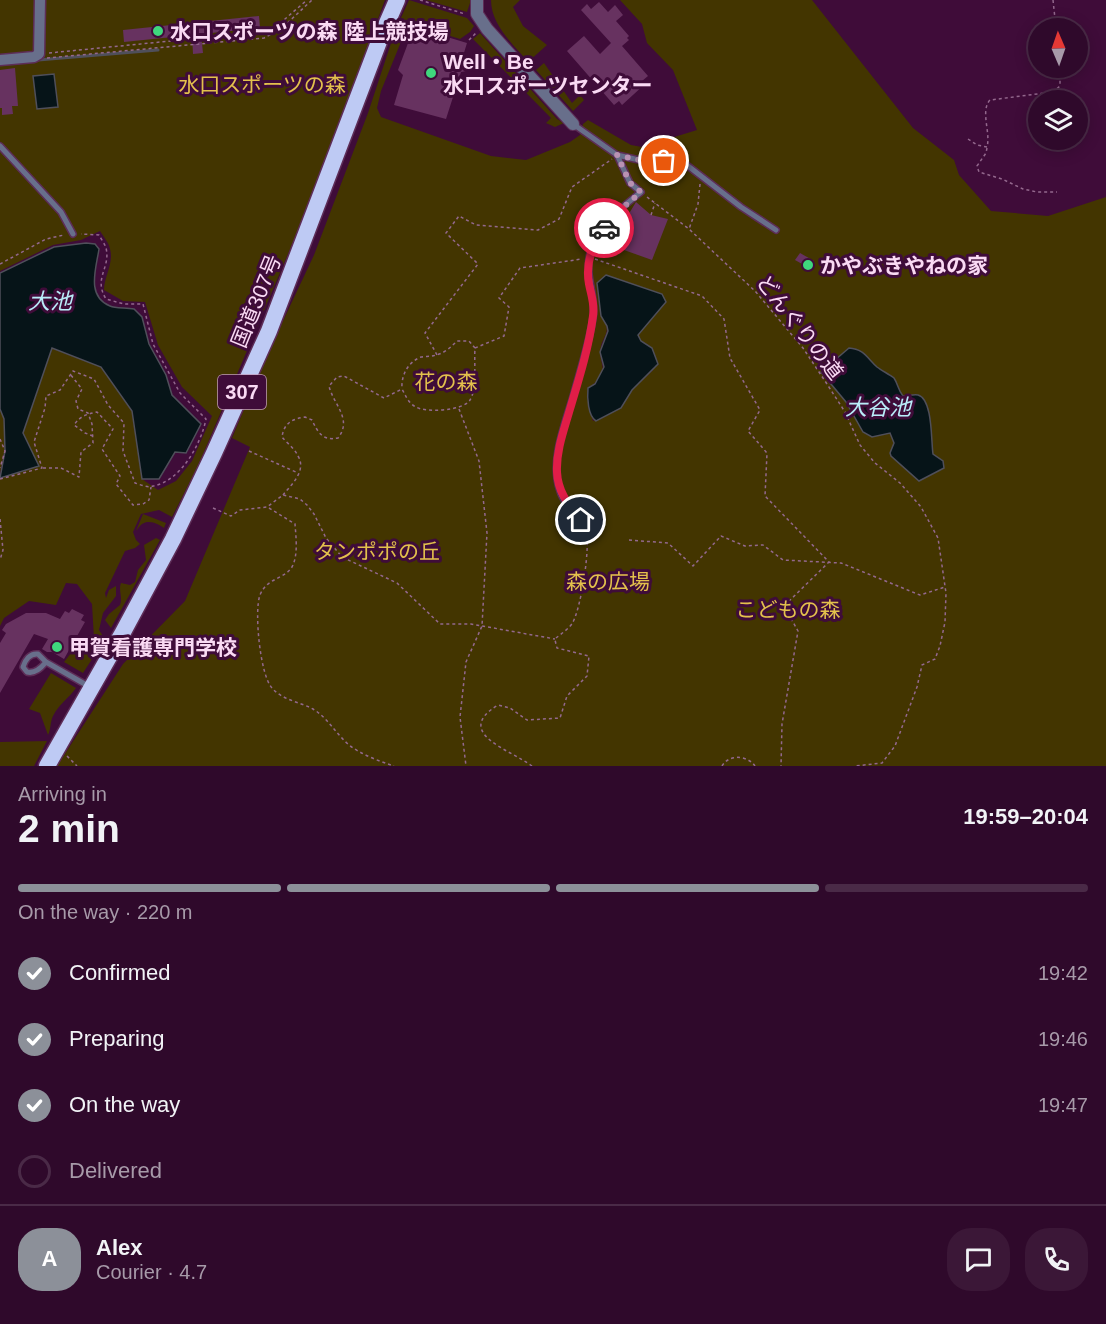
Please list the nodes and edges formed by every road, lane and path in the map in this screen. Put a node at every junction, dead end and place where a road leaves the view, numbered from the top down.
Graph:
1 (40, 0) edge
2 (308, 0) edge
3 (312, 0) edge
4 (397, 0) edge
5 (420, 0) edge
6 (477, 0) edge
7 (1053, 0) edge
8 (465, 14) dead end
9 (1055, 18) edge
10 (480, 30) dead end
11 (469, 40) dead end
12 (39, 54) junction
13 (0, 60) edge
14 (1060, 78) edge
15 (573, 124) joint
16 (968, 139) dead end
17 (0, 146) edge
18 (987, 147) junction
19 (617, 155) junction
20 (701, 177) junction
21 (641, 192) junction
22 (1057, 192) dead end
23 (655, 202) junction
24 (651, 215) dead end
25 (689, 229) junction
26 (776, 230) dead end
27 (74, 234) junction
28 (590, 258) junction
29 (0, 264) edge
30 (475, 348) junction
31 (436, 356) junction
32 (70, 374) junction
33 (402, 389) junction
34 (458, 408) junction
35 (88, 413) junction
36 (93, 436) junction
37 (0, 439) edge
38 (249, 451) dead end
39 (0, 468) edge
40 (42, 468) junction
41 (299, 473) junction
42 (0, 479) edge
43 (151, 487) junction
44 (283, 495) junction
45 (267, 507) junction
46 (213, 508) dead end
47 (0, 519) edge
48 (581, 520) joint
49 (629, 540) dead end
50 (0, 560) edge
51 (829, 562) junction
52 (945, 587) junction
53 (482, 626) junction
54 (555, 639) junction
55 (46, 662) dead end
56 (92, 687) junction
57 (47, 766) edge
58 (394, 766) edge
59 (466, 766) edge
60 (532, 766) edge
61 (722, 766) edge
62 (755, 766) edge
63 (781, 766) edge
64 (855, 766) edge

1 - 12 street
2 - 12 path
3 - 12 path
4 - 56 highway, 国道307号 / 307
5 - 8 path
6 - 15 street
7 - 9 path
10 - 11 path
12 - 13 street
14 - 18 path
15 - 19 lane
16 - 18 path
17 - 27 lane
18 - 22 path
19 - 20 lane
19 - 21 lane
19 - 31 path
20 - 25 path
20 - 26 lane
21 - 23 path, どんぐりの道
21 - 28 lane
23 - 24 path
23 - 25 path, どんぐりの道
25 - 52 path, どんぐりの道
27 - 29 path
27 - 43 path
28 - 30 path
28 - 48 lane
28 - 51 path
30 - 31 path
30 - 34 path
31 - 33 path
32 - 35 path
32 - 40 path
32 - 43 path
33 - 34 path
33 - 41 path
34 - 53 path
35 - 36 path
35 - 36 path
35 - 43 path
36 - 40 path
37 - 39 path
38 - 41 path
40 - 42 path
41 - 44 path
44 - 45 path
44 - 53 path
45 - 46 path
45 - 58 path
47 - 50 path
48 - 54 path
49 - 51 path
51 - 52 path
51 - 63 path
52 - 64 path, どんぐりの道
53 - 54 path
53 - 59 path
54 - 60 path
55 - 56 lane
56 - 57 highway, 国道307号 / 307
61 - 62 path

